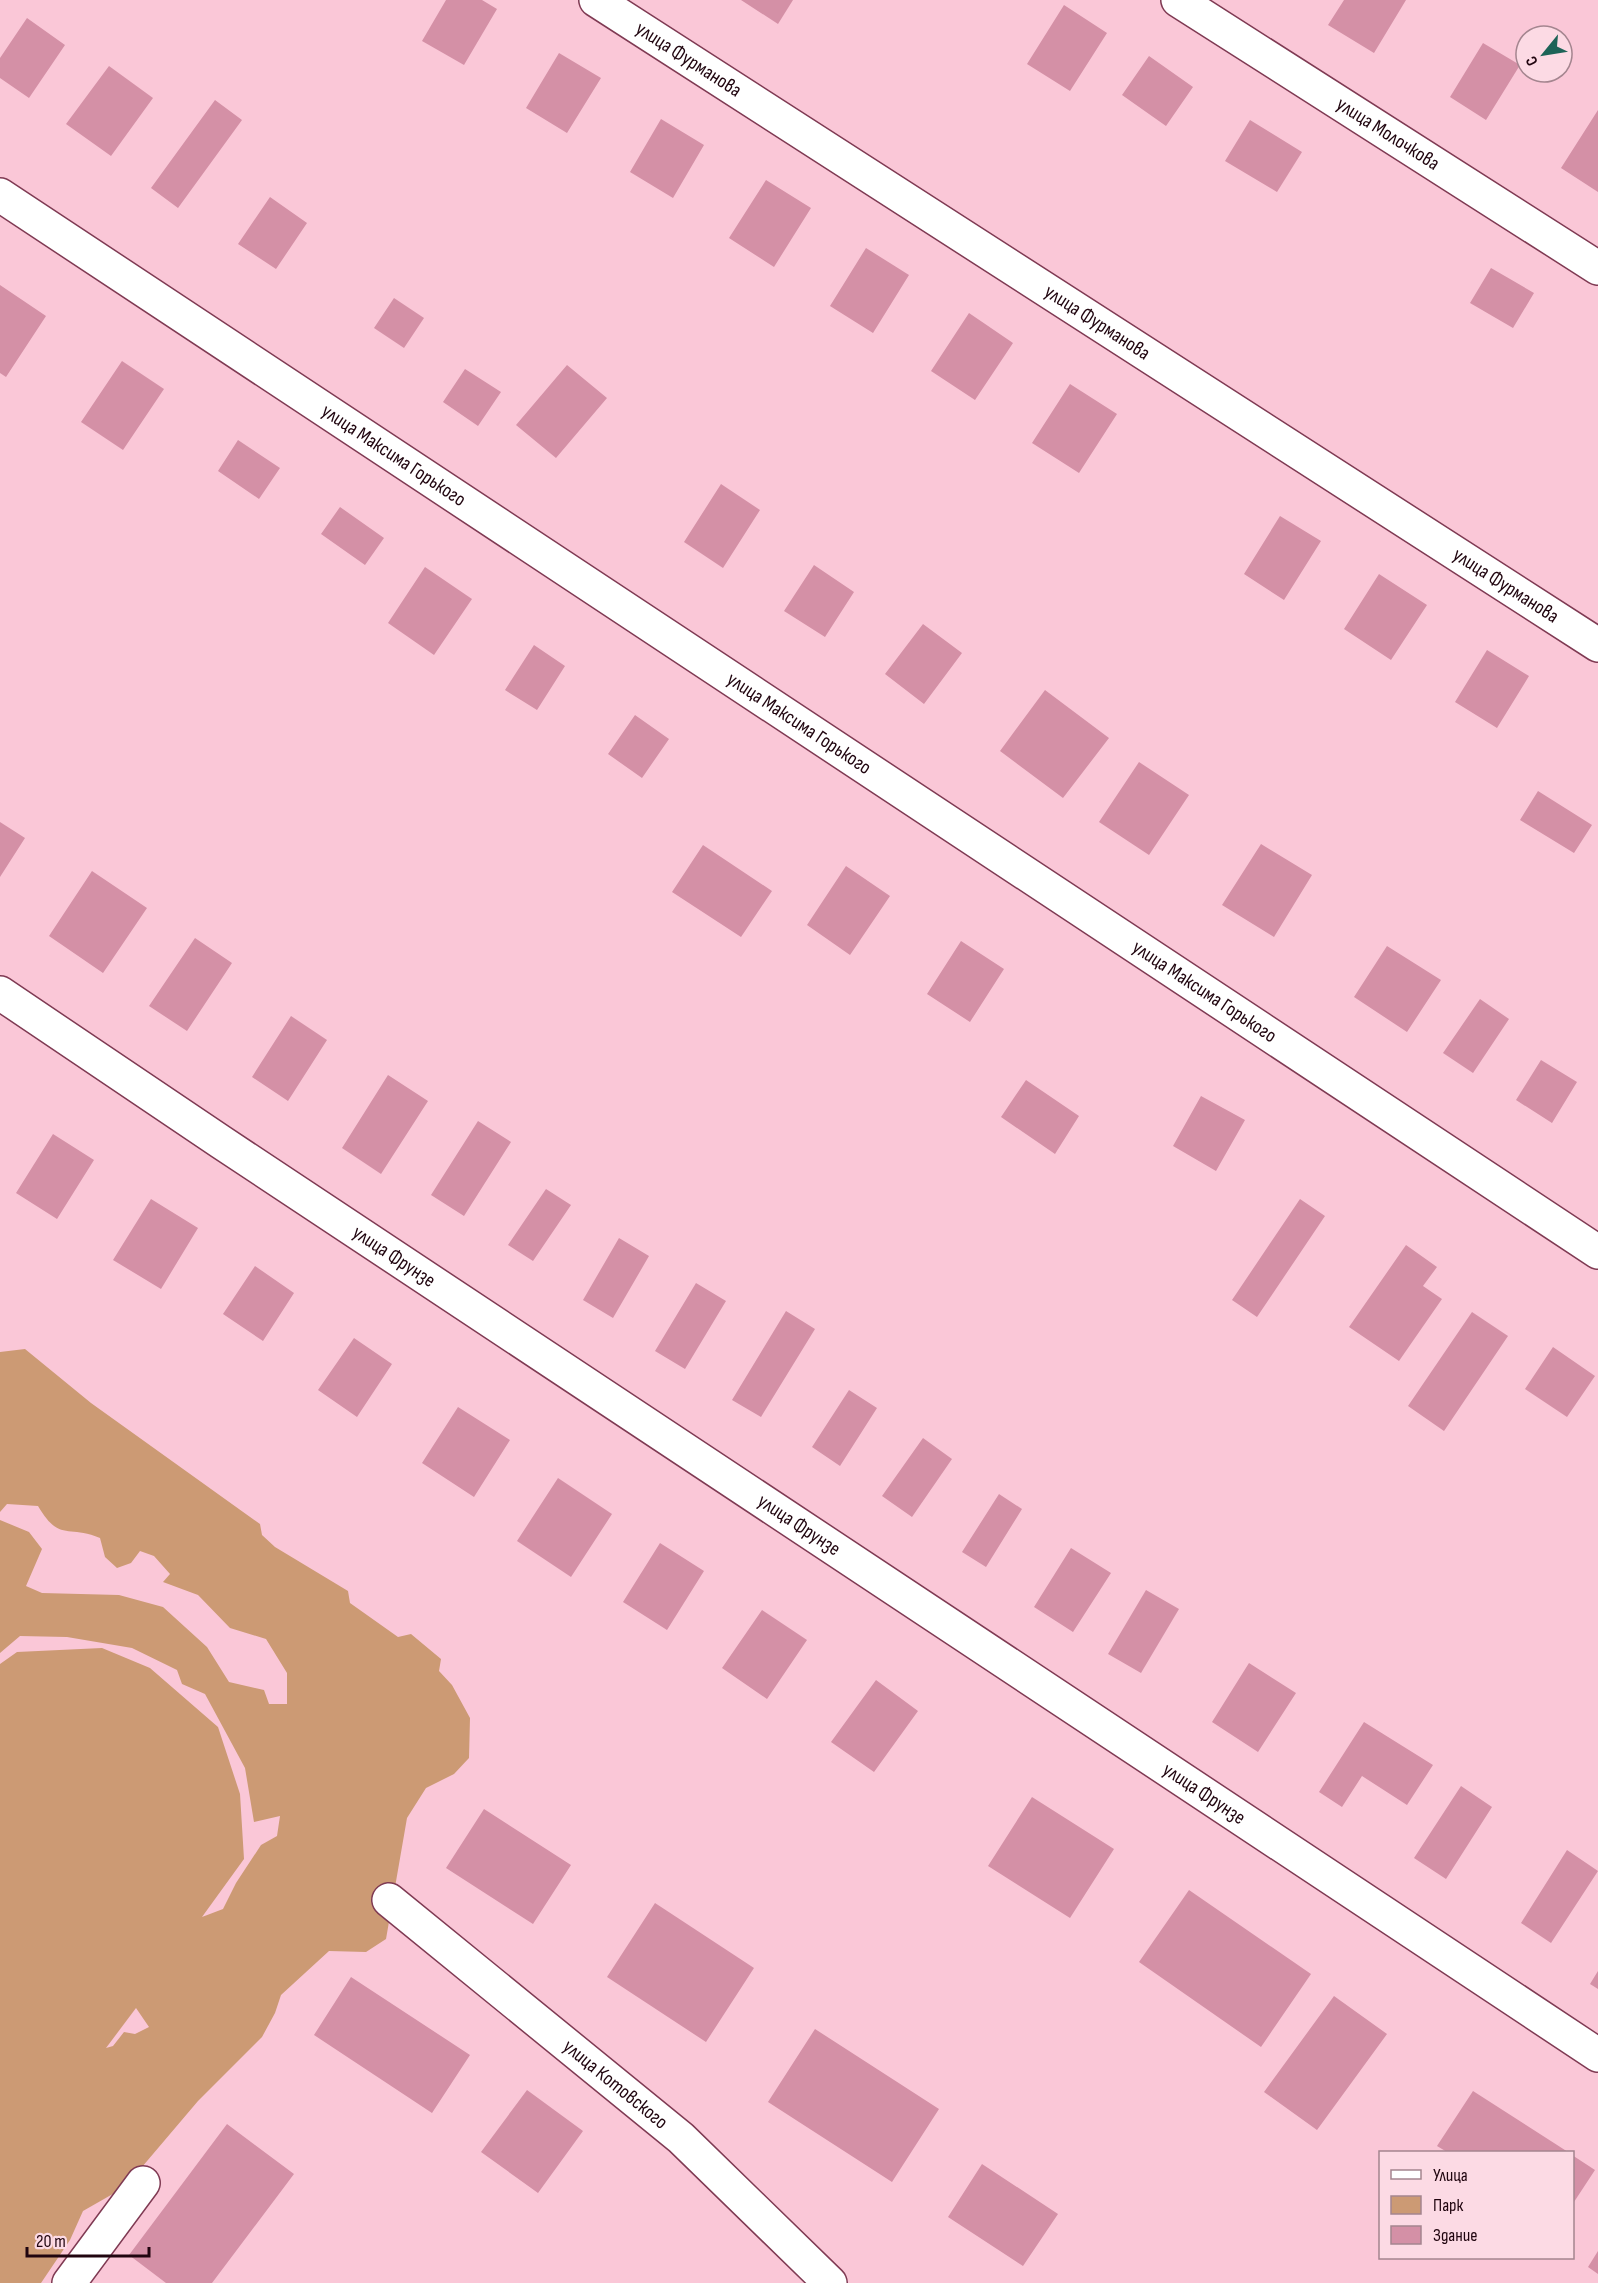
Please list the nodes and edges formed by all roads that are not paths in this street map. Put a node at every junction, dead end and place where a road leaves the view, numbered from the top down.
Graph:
1 (596, 0) edge
2 (1178, 0) edge
3 (0, 195) edge
4 (1598, 268) edge
5 (1598, 645) edge
6 (0, 993) edge
7 (1598, 1252) edge
8 (389, 1900) dead end
9 (1598, 2055) edge
10 (143, 2183) dead end
11 (69, 2283) edge
12 (830, 2283) edge

1 - 5 street, улица Фурманова
2 - 4 street, улица Молочкова
3 - 7 street, улица Максима Горького
6 - 9 street, улица Фрунзе
8 - 12 street, улица Котовского
10 - 11 street

